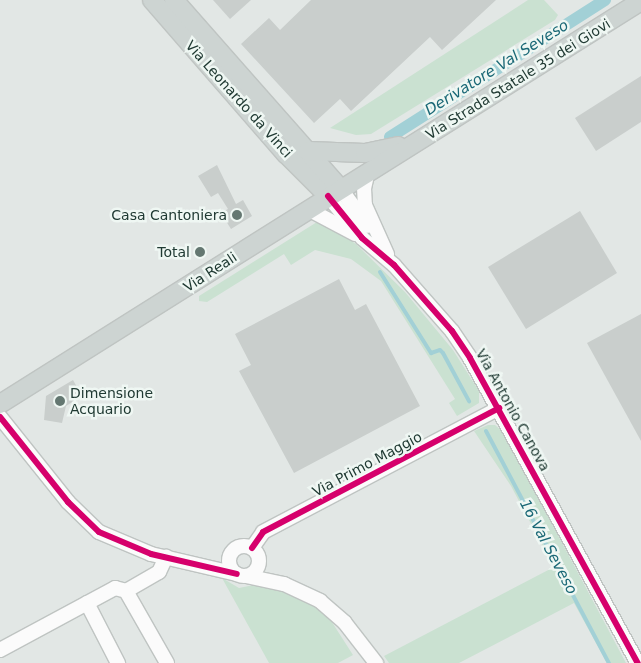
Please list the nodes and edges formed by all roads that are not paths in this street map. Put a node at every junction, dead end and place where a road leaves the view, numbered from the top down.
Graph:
1 (152, 0) edge
2 (174, 0) edge
3 (641, 1) edge
4 (420, 140) junction
5 (308, 151) junction
6 (368, 171) junction
7 (334, 192) junction
8 (308, 210) junction
9 (362, 238) junction
10 (378, 240) junction
11 (394, 265) junction
12 (0, 404) edge
13 (499, 408) junction
14 (0, 417) edge
15 (252, 548) junction
16 (231, 553) junction
17 (166, 557) junction
18 (206, 565) junction
19 (241, 575) junction
20 (126, 591) junction
21 (87, 603) junction
22 (0, 650) edge
23 (118, 663) edge
24 (167, 663) edge
25 (376, 663) edge
26 (638, 663) edge

1 - 7 main road, Via Leonardo da Vinci
2 - 5 main road, Via Leonardo da Vinci
3 - 4 main road, Via Strada Statale 35 dei Giovi
4 - 5 main road
4 - 6 main road, Via Reali
5 - 7 main road, Via Leonardo da Vinci
6 - 7 main road, Via Reali
6 - 10 street, Via Antonio Canova
7 - 8 main road, Via Reali
7 - 9 street, Via Antonio Canova
7 - 10 street, Via Antonio Canova
8 - 9 street, Via Antonio Canova
8 - 12 main road, Via Reali
9 - 11 street, Via Antonio Canova
10 - 11 street, Via Antonio Canova
11 - 13 street, Via Antonio Canova
13 - 15 street, Via Primo Maggio
13 - 26 street, Via Antonio Canova
14 - 17 street
15 - 16 street
15 - 19 street
16 - 18 street
16 - 19 street
17 - 18 street
17 - 20 street
18 - 19 street
19 - 25 street
20 - 21 street
20 - 24 street
21 - 22 street
21 - 23 street

